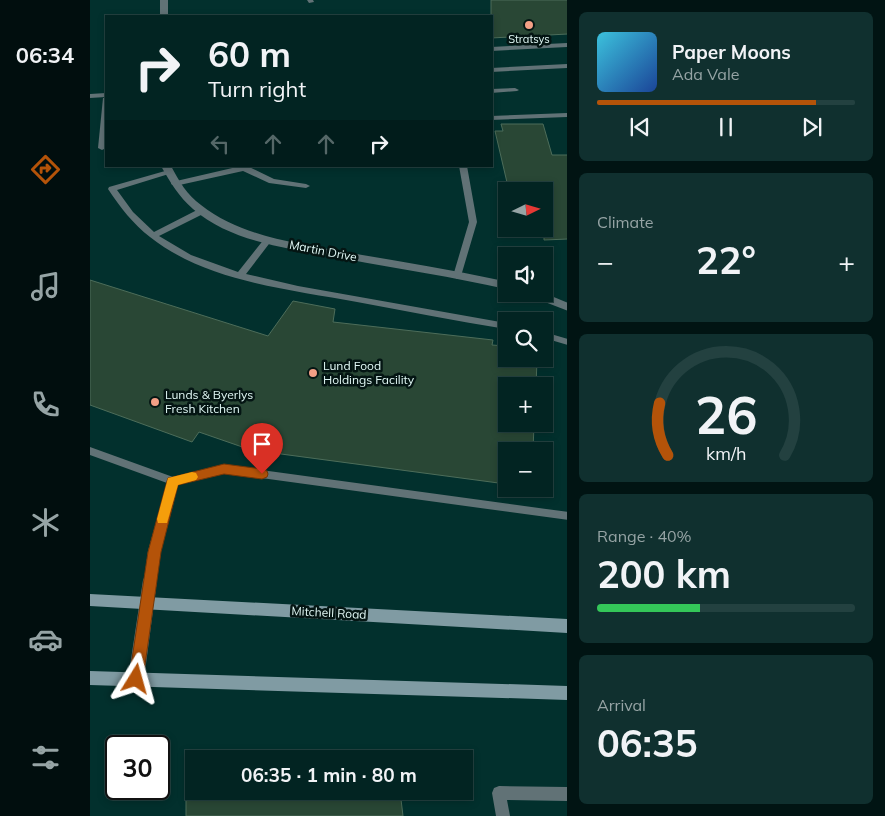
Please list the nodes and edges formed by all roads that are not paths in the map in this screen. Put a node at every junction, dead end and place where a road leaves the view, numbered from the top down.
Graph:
1 (164, 0) edge
2 (164, 15) edge
3 (567, 45) edge
4 (493, 49) edge
5 (567, 66) edge
6 (493, 70) edge
7 (515, 90) dead end
8 (493, 91) edge
9 (105, 94) edge
10 (90, 96) edge
11 (105, 112) edge
12 (567, 114) edge
13 (493, 118) edge
14 (102, 148) dead end
15 (244, 167) edge
16 (463, 167) edge
17 (167, 169) edge
18 (175, 184) junction
19 (306, 186) dead end
20 (202, 211) junction
21 (153, 236) junction
22 (268, 240) junction
23 (241, 275) junction
24 (458, 276) junction
25 (498, 284) edge
26 (553, 300) edge
27 (567, 306) edge
28 (498, 325) edge
29 (553, 338) edge
30 (567, 342) edge
31 (90, 451) edge
32 (173, 481) junction
33 (567, 516) edge
34 (150, 580) joint
35 (90, 600) edge
36 (147, 604) junction
37 (567, 626) edge
38 (90, 678) edge
39 (136, 679) junction
40 (567, 693) edge
41 (567, 794) edge
42 (503, 816) edge

1 - 2 street
3 - 4 lane
5 - 6 lane
7 - 8 lane
9 - 10 lane
11 - 14 lane
12 - 13 lane
15 - 18 lane
15 - 19 lane
16 - 24 lane
17 - 18 street, Martin Drive
17 - 21 lane
18 - 20 street, Martin Drive
20 - 21 lane
20 - 22 street, Martin Drive
21 - 23 lane
22 - 23 lane
22 - 24 street, Martin Drive
23 - 28 lane
24 - 25 street, Martin Drive
26 - 27 street
29 - 30 lane
31 - 32 lane
32 - 33 lane
32 - 34 lane
34 - 36 street
35 - 36 main road, Mitchell Road
36 - 37 main road, Mitchell Road
36 - 39 street
38 - 39 main road
39 - 40 main road
41 - 42 lane

